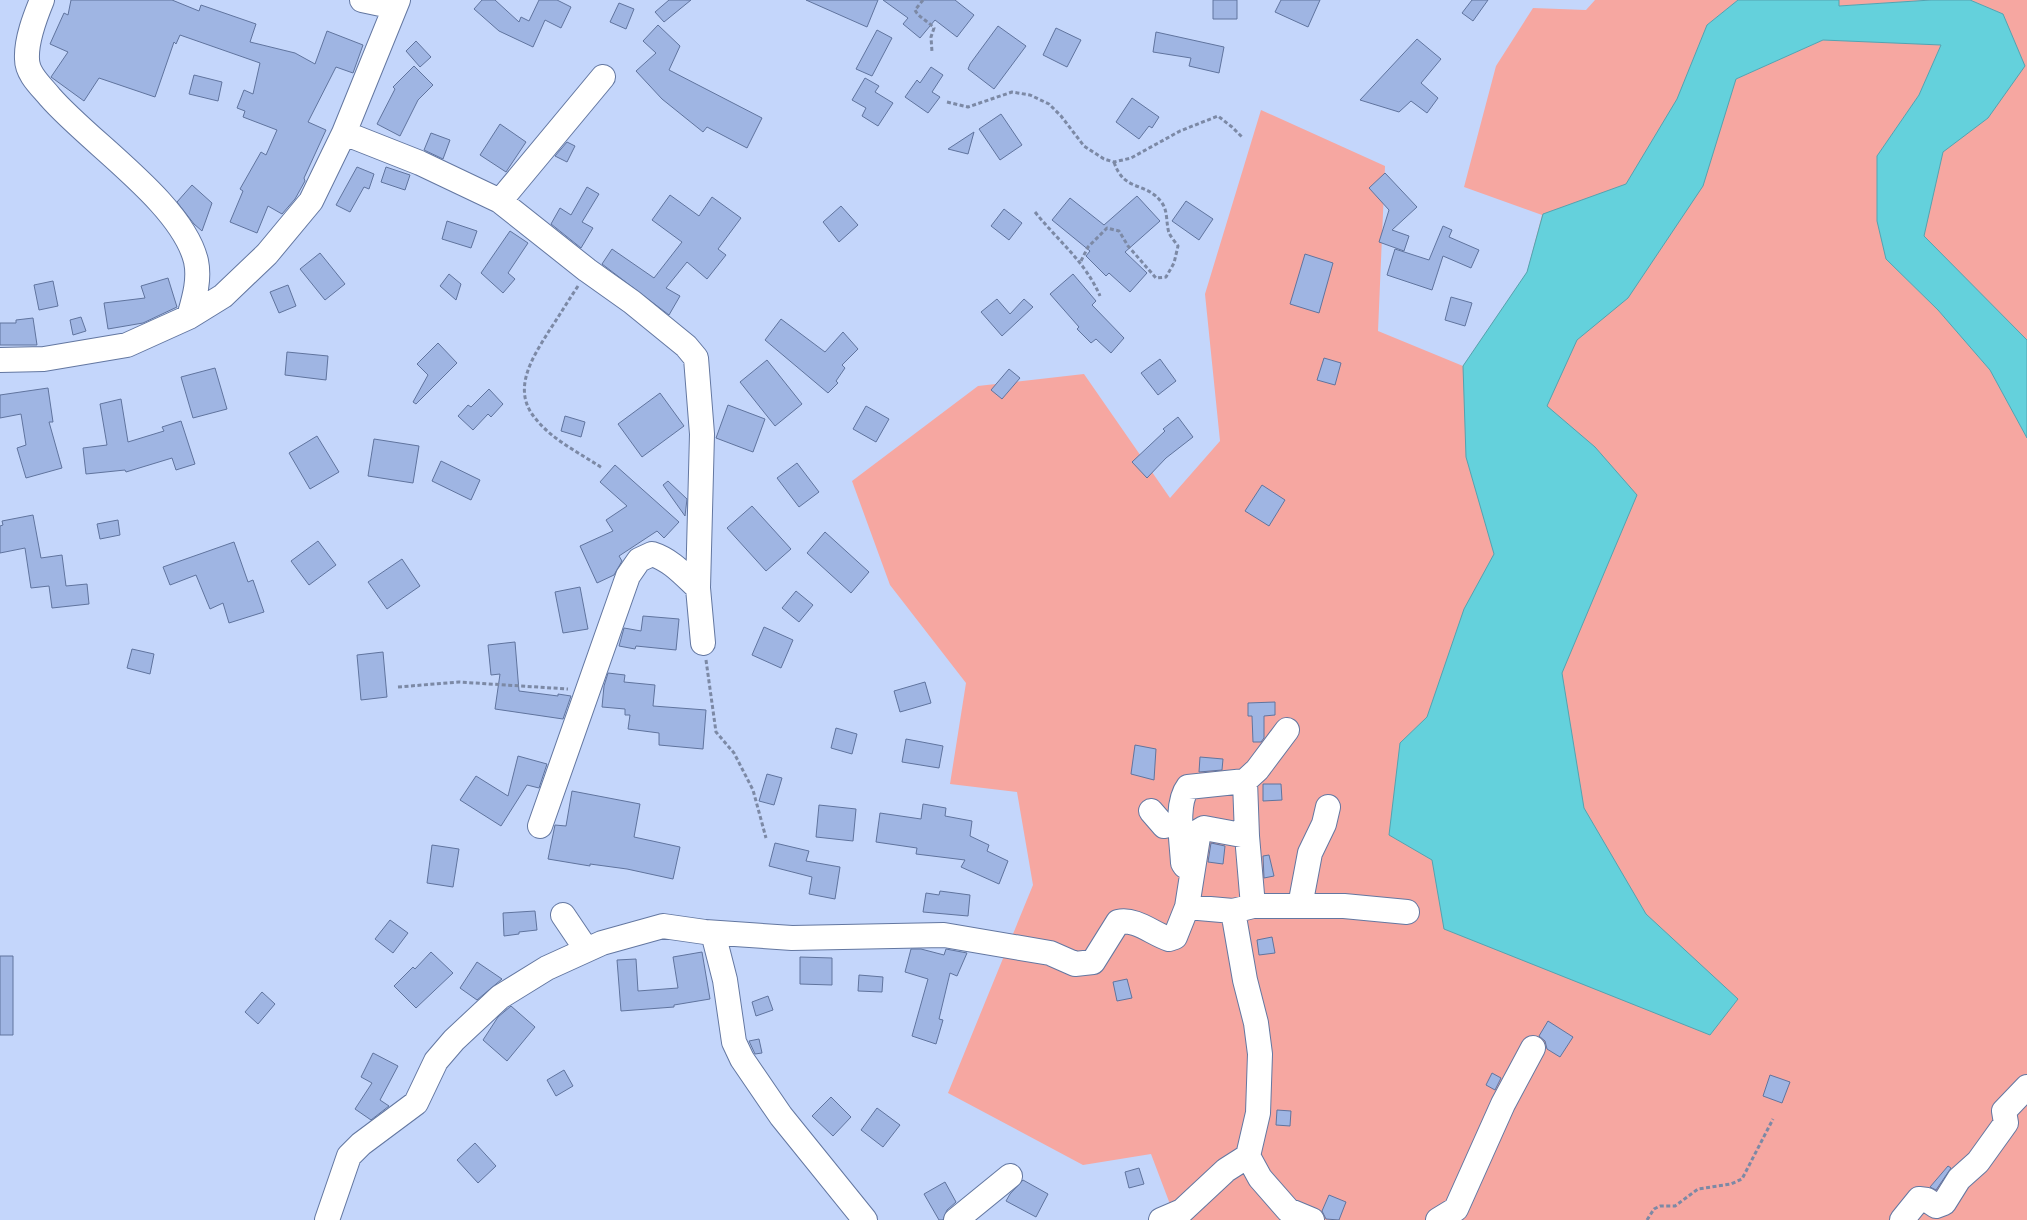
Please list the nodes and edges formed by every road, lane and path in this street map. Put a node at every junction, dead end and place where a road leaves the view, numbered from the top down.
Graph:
1 (42, 0) edge
2 (362, 0) edge
3 (923, 0) edge
4 (397, 4) edge
5 (932, 52) dead end
6 (603, 77) dead end
7 (947, 102) dead end
8 (344, 132) junction
9 (1243, 138) dead end
10 (1114, 162) junction
11 (500, 201) junction
12 (1035, 212) dead end
13 (1081, 261) junction
14 (587, 270) junction
15 (1100, 296) dead end
16 (189, 317) junction
17 (0, 360) edge
18 (602, 468) dead end
19 (698, 588) junction
20 (703, 643) joint
21 (398, 687) dead end
22 (589, 691) junction
23 (1287, 730) dead end
24 (1245, 781) junction
25 (1328, 807) dead end
26 (1151, 811) dead end
27 (540, 826) dead end
28 (1180, 827) junction
29 (1246, 836) junction
30 (766, 838) dead end
31 (1192, 876) junction
32 (1300, 906) junction
33 (1187, 907) junction
34 (1243, 909) junction
35 (1408, 912) dead end
36 (563, 915) dead end
37 (713, 933) junction
38 (586, 949) junction
39 (1533, 1048) dead end
40 (2027, 1087) edge
41 (1773, 1120) dead end
42 (1248, 1156) junction
43 (1010, 1176) dead end
44 (327, 1220) edge
45 (865, 1220) edge
46 (956, 1220) edge
47 (1161, 1220) edge
48 (1312, 1220) edge
49 (1438, 1220) edge
50 (1647, 1220) edge
51 (1902, 1220) edge

1 - 16 street
2 - 4 street
3 - 5 path
4 - 8 street
6 - 11 street
7 - 10 path
8 - 11 street
8 - 16 street
9 - 10 path
10 - 13 path
11 - 14 street
12 - 13 path
13 - 15 path
14 - 18 path
14 - 19 street
16 - 17 street
19 - 20 street
19 - 22 street
20 - 30 path
21 - 22 path
22 - 27 street
23 - 24 street
24 - 28 street
24 - 29 street
25 - 32 street
26 - 28 street
28 - 31 street
29 - 31 street
29 - 34 street
31 - 33 street
32 - 34 street
32 - 35 street
33 - 34 street
33 - 37 street
34 - 42 street
36 - 38 street
37 - 38 street
37 - 45 street
38 - 44 street
39 - 49 street
40 - 51 street
41 - 50 path
42 - 47 street
42 - 48 street
43 - 46 street

